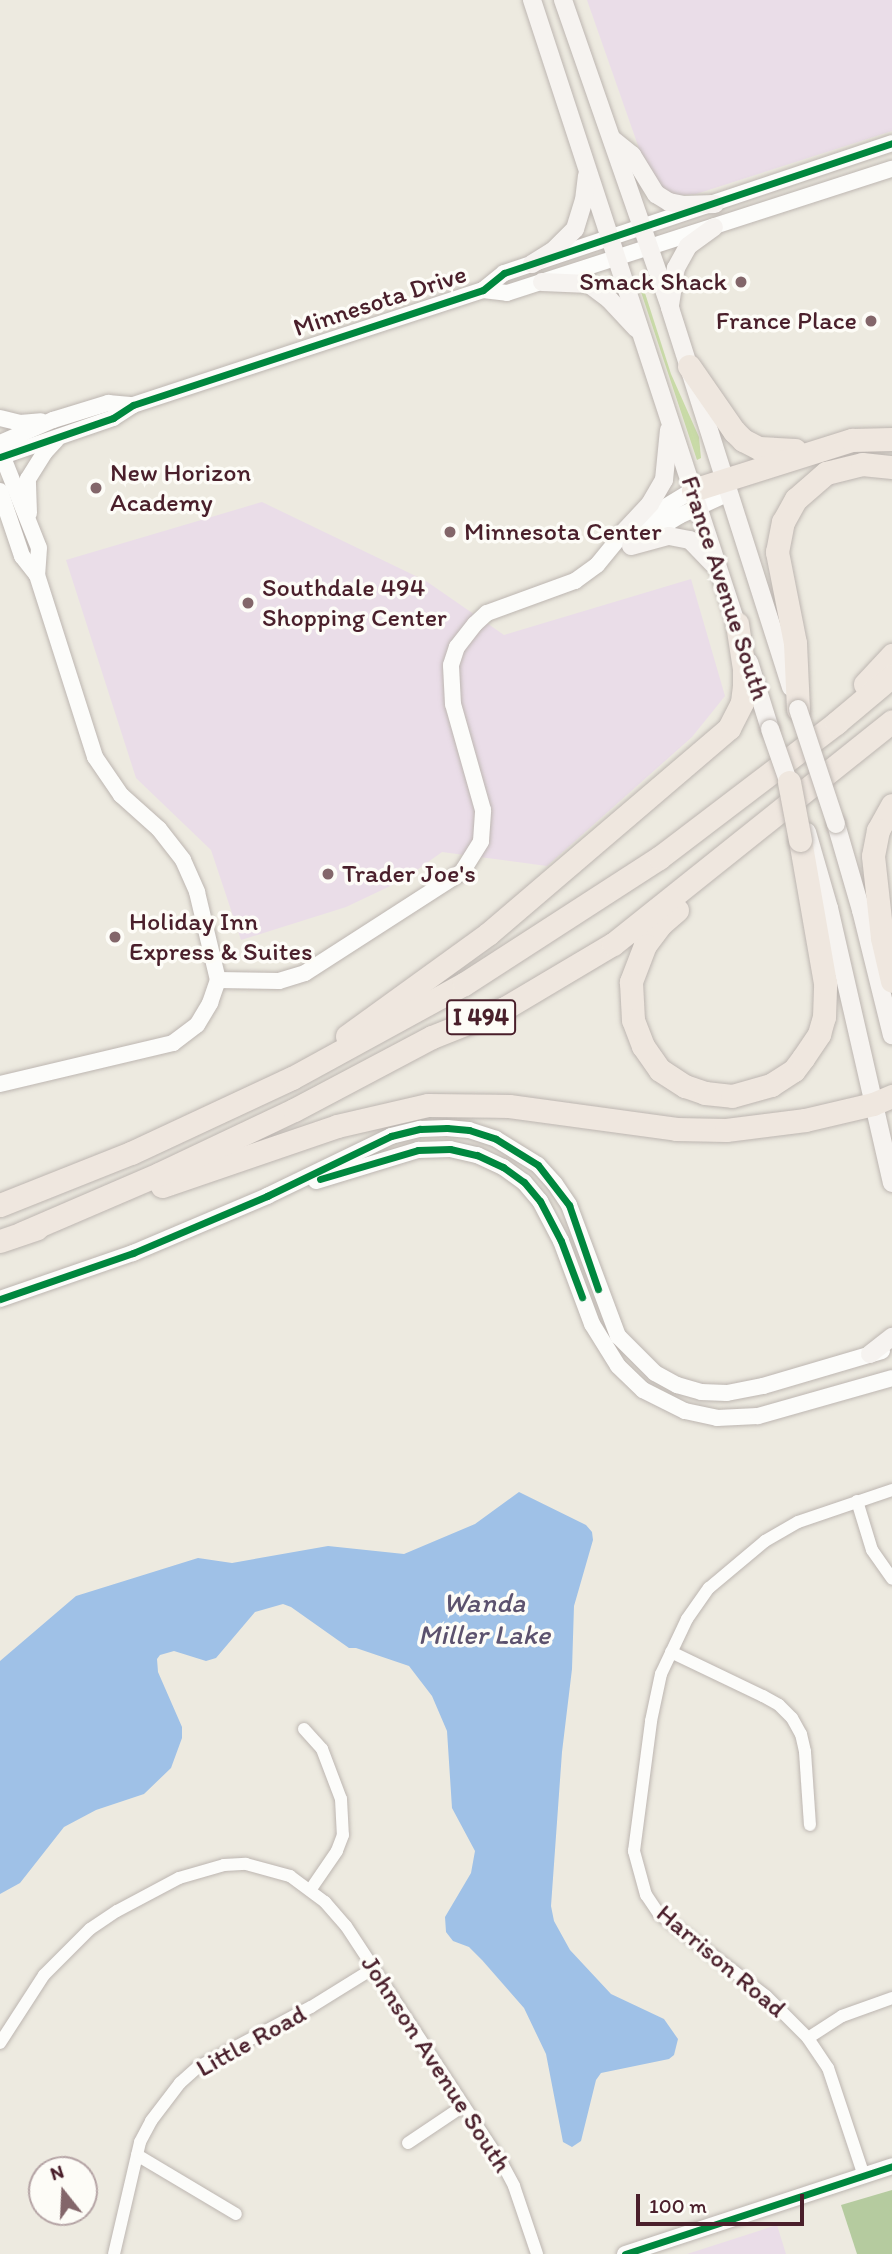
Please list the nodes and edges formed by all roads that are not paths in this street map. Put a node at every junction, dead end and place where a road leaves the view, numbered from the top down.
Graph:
1 (532, 0) edge
2 (563, 0) edge
3 (610, 137) junction
4 (892, 143) edge
5 (588, 169) junction
6 (892, 169) edge
7 (715, 204) junction
8 (714, 227) junction
9 (641, 228) junction
10 (610, 238) junction
11 (648, 249) junction
12 (616, 259) junction
13 (532, 264) junction
14 (542, 282) junction
15 (483, 290) junction
16 (670, 308) junction
17 (647, 347) junction
18 (689, 366) junction
19 (133, 405) junction
20 (669, 416) junction
21 (0, 418) edge
22 (53, 420) junction
23 (61, 436) junction
24 (892, 439) edge
25 (826, 447) junction
26 (1, 452) edge
27 (892, 467) edge
28 (727, 486) junction
29 (0, 491) edge
30 (696, 498) junction
31 (30, 519) junction
32 (624, 541) junction
33 (719, 571) junction
34 (37, 575) junction
35 (737, 624) junction
36 (892, 655) edge
37 (892, 676) edge
38 (798, 709) junction
39 (892, 721) edge
40 (789, 782) joint
41 (741, 797) junction
42 (892, 805) edge
43 (784, 807) junction
44 (804, 836) junction
45 (218, 980) junction
46 (892, 981) edge
47 (892, 1035) edge
48 (292, 1078) junction
49 (0, 1084) edge
50 (882, 1100) edge
51 (892, 1183) edge
52 (267, 1196) junction
53 (0, 1206) edge
54 (22, 1233) junction
55 (0, 1241) edge
56 (598, 1289) junction
57 (582, 1297) junction
58 (0, 1299) edge
59 (892, 1336) edge
60 (892, 1348) edge
61 (870, 1354) junction
62 (892, 1378) edge
63 (892, 1490) edge
64 (857, 1501) junction
65 (892, 1579) edge
66 (671, 1652) junction
67 (304, 1729) dead end
68 (810, 1825) dead end
69 (310, 1889) junction
70 (374, 1968) junction
71 (892, 1998) edge
72 (808, 2038) junction
73 (0, 2044) edge
74 (463, 2106) junction
75 (408, 2143) dead end
76 (137, 2155) junction
77 (892, 2166) edge
78 (864, 2176) junction
79 (236, 2214) dead end
80 (648, 2250) edge
81 (114, 2254) edge
82 (537, 2254) edge
83 (625, 2254) edge

1 - 5 main road, France Avenue South
2 - 3 main road, France Avenue South
3 - 7 main road
3 - 9 main road, France Avenue South
4 - 7 street, Minnesota Drive
5 - 10 main road, France Avenue South
5 - 13 main road
6 - 8 street, Minnesota Drive
7 - 9 street, Minnesota Drive
8 - 11 street, Minnesota Drive
8 - 16 main road
9 - 10 street, Minnesota Drive
9 - 11 main road, France Avenue South
10 - 12 main road, France Avenue South
10 - 13 street, Minnesota Drive
11 - 12 street, Minnesota Drive
11 - 16 main road, France Avenue South
12 - 14 street, Minnesota Drive
12 - 17 main road, France Avenue South
13 - 15 street, Minnesota Drive
14 - 15 street, Minnesota Drive
14 - 17 main road
15 - 19 street, Minnesota Drive
16 - 18 main road, France Avenue South
17 - 20 main road, France Avenue South
18 - 25 highway
18 - 28 main road, France Avenue South
19 - 22 street, Minnesota Drive
19 - 23 street, Minnesota Drive
20 - 30 main road, France Avenue South
20 - 32 main road
21 - 22 street
22 - 26 street, Minnesota Drive
23 - 26 street, Minnesota Drive
23 - 31 street
24 - 25 highway
25 - 28 highway
26 - 31 street
27 - 38 highway
28 - 30 highway
28 - 38 main road, France Avenue South
29 - 34 street
30 - 32 street
30 - 33 main road, France Avenue South
31 - 34 street
32 - 33 main road
32 - 45 street
33 - 35 main road, France Avenue South
34 - 45 street
35 - 40 main road, France Avenue South, bridge
35 - 48 highway
36 - 41 highway
37 - 41 highway, I 494
38 - 47 main road, France Avenue South, bridge
39 - 43 highway, I 494
40 - 44 highway, bridge
41 - 48 highway, I 494
42 - 46 highway
43 - 44 highway
43 - 54 highway, I 494
44 - 50 main road
45 - 49 street
48 - 53 highway, I 494
50 - 51 main road
50 - 54 highway
52 - 56 street
52 - 57 street
52 - 58 street
54 - 55 highway, I 494
56 - 57 street
56 - 61 street
57 - 62 street
59 - 61 main road
60 - 61 street
63 - 64 street, Harrison Road
64 - 65 street
64 - 66 street, Harrison Road
66 - 68 street
66 - 72 street, Harrison Road
67 - 69 street
69 - 70 street, Johnson Avenue South
69 - 73 street, Johnson Avenue South
70 - 74 street, Johnson Avenue South
70 - 76 street, Little Road
71 - 72 street
72 - 78 street, Harrison Road
74 - 75 street
74 - 82 street, Johnson Avenue South
76 - 79 street
76 - 81 street, Little Road
77 - 78 street
78 - 80 street
80 - 83 street

